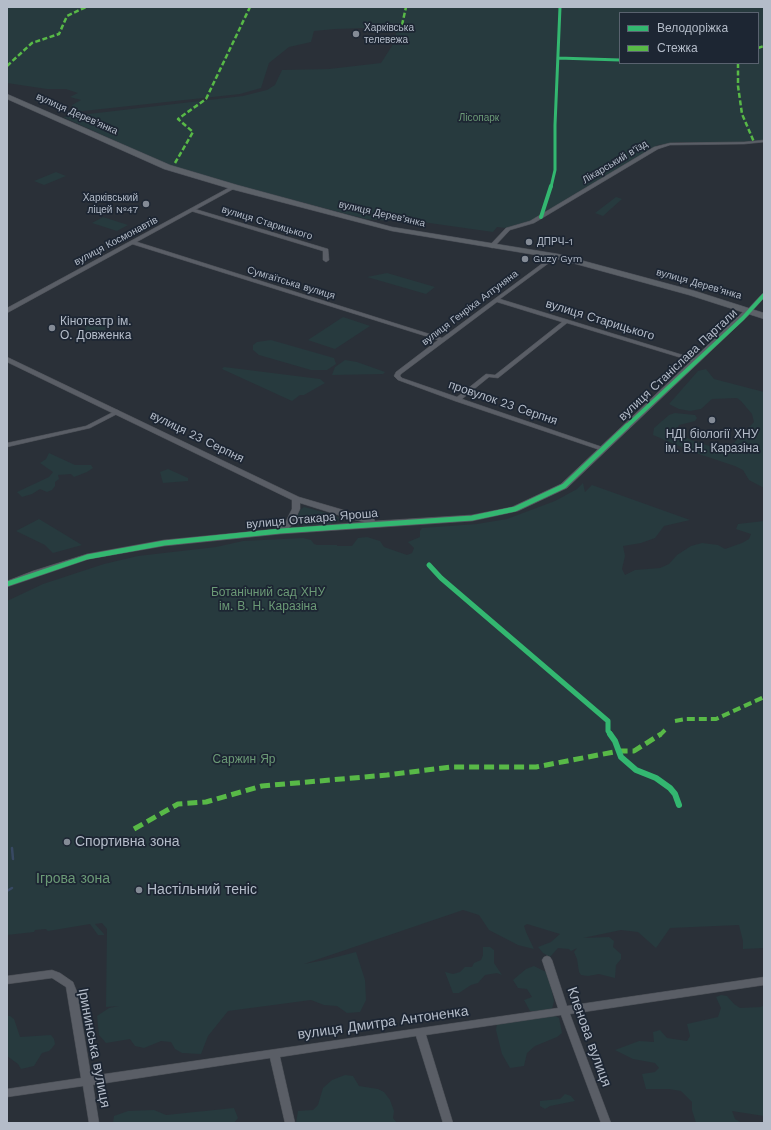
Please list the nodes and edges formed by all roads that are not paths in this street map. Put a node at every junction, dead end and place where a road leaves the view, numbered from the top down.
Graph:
1 (7, 96) edge
2 (764, 141) edge
3 (234, 187) junction
4 (193, 210) junction
5 (134, 243) junction
6 (492, 246) junction
7 (555, 256) junction
8 (326, 260) dead end
9 (764, 295) edge
10 (496, 300) junction
11 (8, 309) edge
12 (749, 311) junction
13 (764, 316) edge
14 (566, 321) junction
15 (443, 340) junction
16 (7, 359) edge
17 (697, 362) junction
18 (397, 376) joint
19 (457, 400) junction
20 (117, 412) junction
21 (7, 445) edge
22 (604, 448) junction
23 (296, 499) junction
24 (382, 523) junction
25 (280, 531) junction
26 (7, 584) edge
27 (547, 960) dead end
28 (7, 980) edge
29 (764, 981) edge
30 (564, 1011) junction
31 (420, 1032) junction
32 (274, 1054) junction
33 (86, 1081) junction
34 (7, 1093) edge
35 (94, 1123) edge
36 (290, 1123) edge
37 (448, 1123) edge
38 (606, 1123) edge

1 - 3 main road, вулиця Дерев’янка
2 - 6 street, Лікарський в'їзд
3 - 4 street, вулиця Космонавтів
3 - 6 main road, вулиця Дерев’янка
4 - 5 street, вулиця Космонавтів
4 - 8 street, вулиця Старицького
5 - 11 street, вулиця Космонавтів
5 - 15 street, Сумгаїтська вулиця
6 - 7 main road, вулиця Дерев’янка
7 - 10 street, вулиця Генріха Алтуняна
7 - 12 main road, вулиця Дерев’янка
9 - 12 street, вулиця Станіслава Партали
10 - 14 street, вулиця Старицького
10 - 15 street, вулиця Генріха Алтуняна
12 - 13 main road, вулиця Дерев’янка
12 - 17 street, вулиця Станіслава Партали
14 - 17 street, вулиця Старицького
14 - 19 street
15 - 18 street, вулиця Генріха Алтуняна
16 - 20 street, вулиця 23 Серпня
17 - 22 street, вулиця Станіслава Партали
18 - 19 street, провулок 23 Серпня
19 - 22 street, провулок 23 Серпня
20 - 21 street
20 - 23 street, вулиця 23 Серпня
22 - 24 street, вулиця Отакара Яроша
23 - 24 street, вулиця 23 Серпня
23 - 25 street
24 - 25 street, вулиця Отакара Яроша
25 - 26 street, вулиця Отакара Яроша
27 - 30 street, Кленова вулиця
28 - 33 street, Ірининська вулиця
29 - 30 street, вулиця Дмитра Антоненка
30 - 31 street, вулиця Дмитра Антоненка
30 - 38 street, Кленова вулиця
31 - 32 street, вулиця Дмитра Антоненка
31 - 37 street
32 - 33 street, вулиця Дмитра Антоненка
32 - 36 street
33 - 34 street, вулиця Дмитра Антоненка
33 - 35 street, Ірининська вулиця

